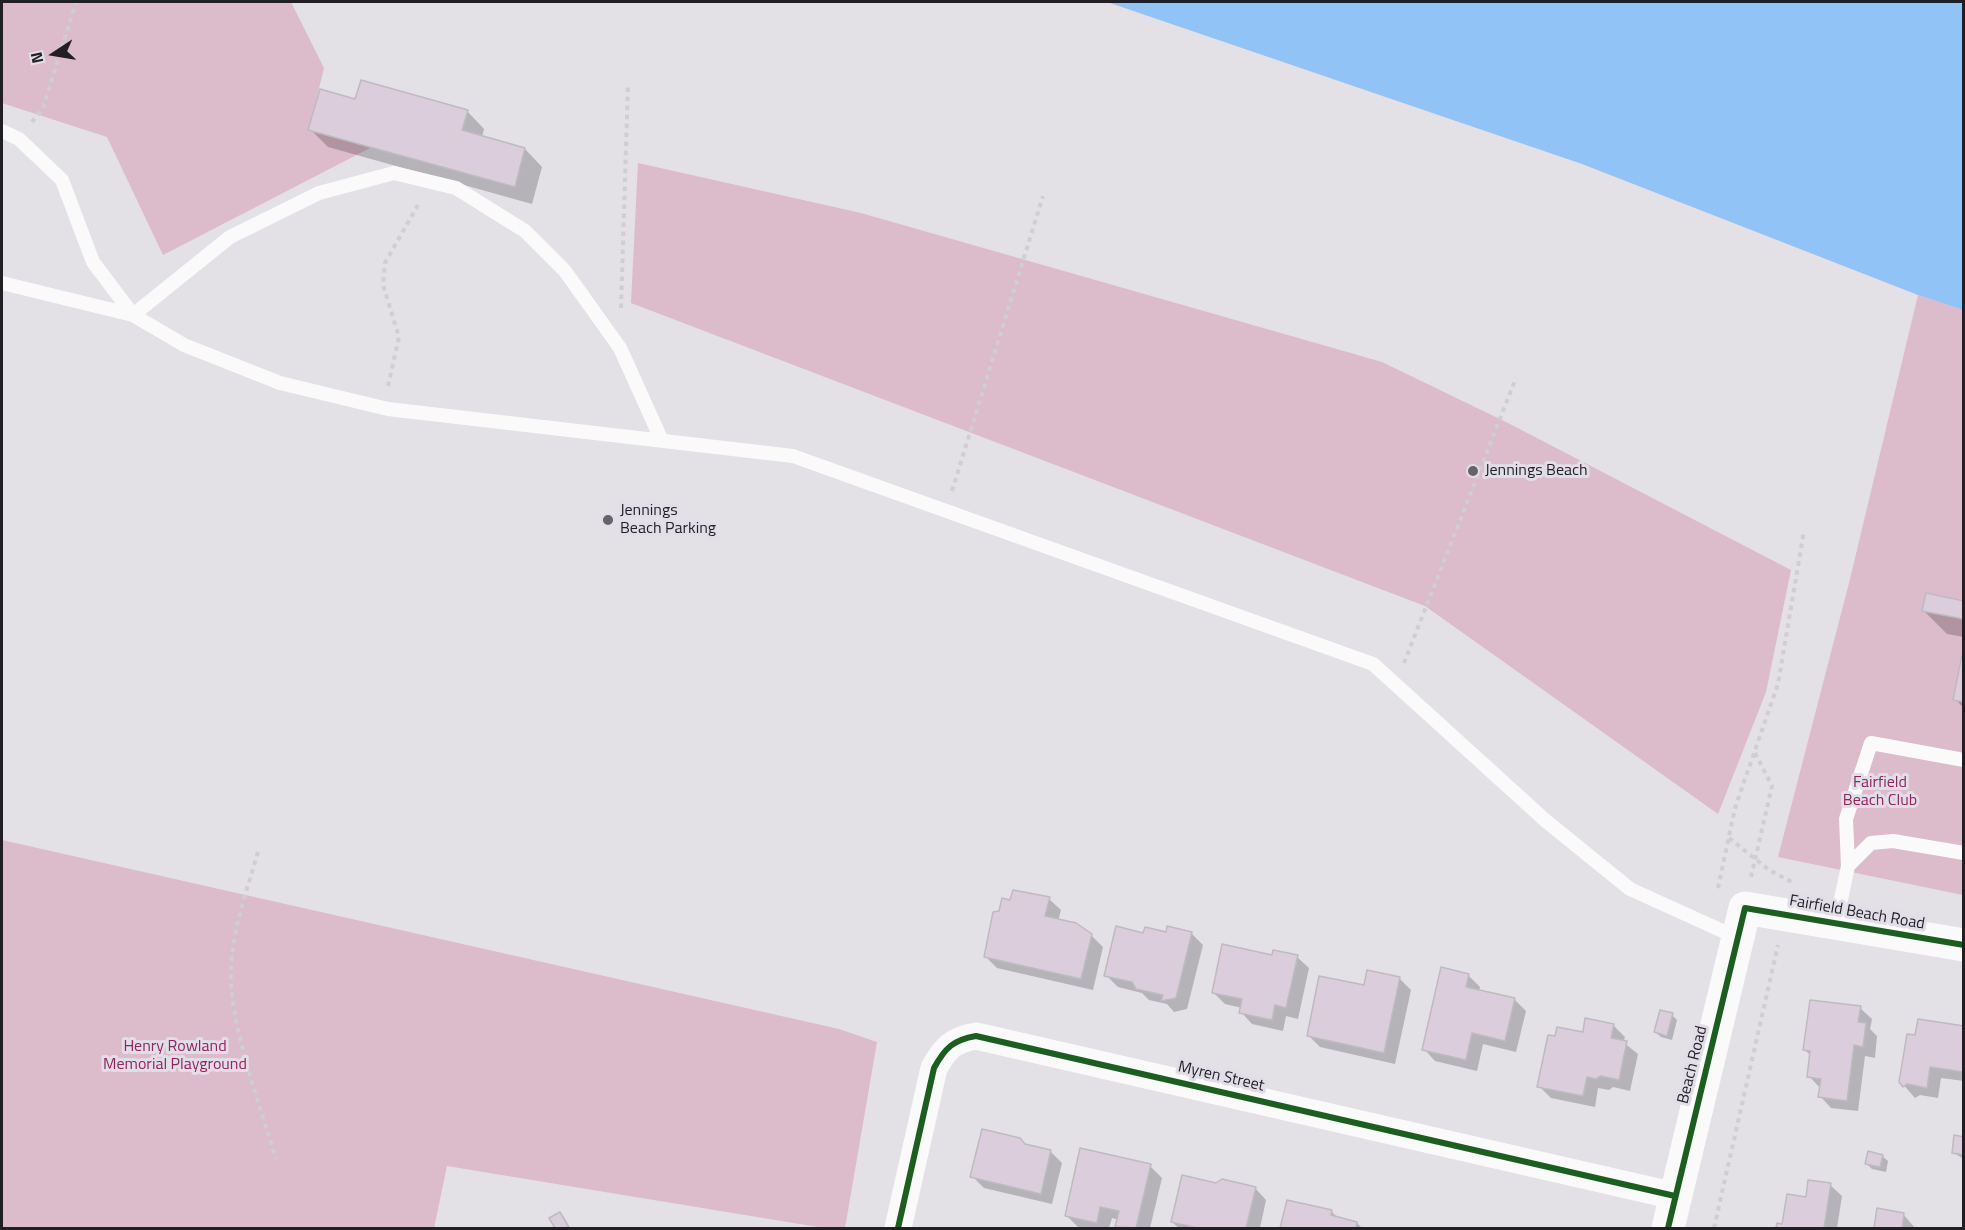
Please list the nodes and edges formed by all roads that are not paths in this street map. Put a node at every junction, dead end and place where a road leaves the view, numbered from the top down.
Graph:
1 (2, 131) edge
2 (2, 283) edge
3 (133, 315) junction
4 (662, 441) junction
5 (1964, 760) edge
6 (1964, 853) edge
7 (1848, 866) junction
8 (1731, 924) junction
9 (1836, 924) junction
10 (1964, 945) edge
11 (1675, 1196) junction
12 (898, 1228) edge
13 (1668, 1228) edge

1 - 3 lane
2 - 3 lane
3 - 4 lane
3 - 4 lane
4 - 8 lane
5 - 7 lane
6 - 7 lane
7 - 9 lane
8 - 9 street, Fairfield Beach Road
8 - 11 street, Beach Road
9 - 10 street, Fairfield Beach Road
11 - 12 street, Myren Street
11 - 13 street, Beach Road

